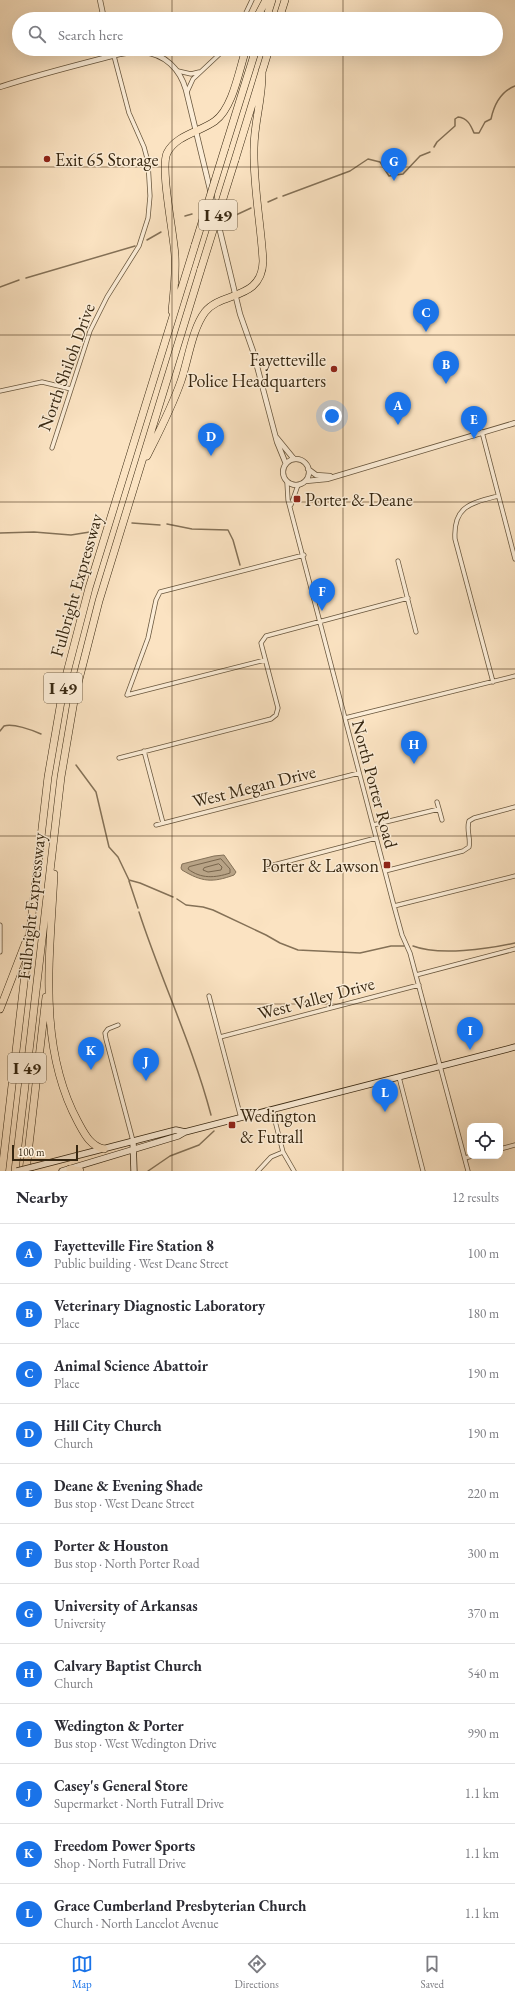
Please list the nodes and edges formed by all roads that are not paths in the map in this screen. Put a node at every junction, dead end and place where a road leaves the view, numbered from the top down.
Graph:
1 (100, 0) edge
2 (252, 0) edge
3 (266, 0) edge
4 (272, 0) edge
5 (285, 0) edge
6 (103, 12) edge
7 (246, 12) edge
8 (260, 12) edge
9 (268, 12) edge
10 (281, 12) edge
11 (114, 56) joint
12 (157, 56) edge
13 (217, 56) edge
14 (244, 56) edge
15 (254, 56) edge
16 (267, 56) edge
17 (178, 71) junction
18 (262, 71) junction
19 (200, 72) junction
20 (0, 87) edge
21 (187, 92) junction
22 (195, 131) junction
23 (235, 296) junction
24 (170, 327) junction
25 (71, 389) junction
26 (0, 391) edge
27 (515, 422) edge
28 (482, 432) junction
29 (276, 437) junction
30 (52, 448) dead end
31 (294, 459) junction
32 (286, 464) junction
33 (308, 469) junction
34 (336, 476) junction
35 (137, 477) junction
36 (306, 481) junction
37 (287, 483) junction
38 (298, 485) junction
39 (498, 496) junction
40 (291, 506) junction
41 (304, 555) junction
42 (515, 558) edge
43 (398, 561) dead end
44 (408, 598) junction
45 (320, 620) junction
46 (416, 632) dead end
47 (265, 660) junction
48 (515, 676) edge
49 (493, 682) junction
50 (345, 718) junction
51 (144, 751) junction
52 (119, 758) dead end
53 (359, 773) junction
54 (437, 802) dead end
55 (515, 808) edge
56 (439, 809) junction
57 (56, 816) junction
58 (442, 820) dead end
59 (163, 823) junction
60 (156, 825) dead end
61 (373, 825) junction
62 (376, 838) junction
63 (266, 867) dead end
64 (385, 871) junction
65 (515, 876) edge
66 (394, 906) junction
67 (0, 925) edge
68 (30, 931) junction
69 (515, 949) edge
70 (0, 952) edge
71 (50, 973) junction
72 (416, 975) junction
73 (419, 985) junction
74 (209, 996) dead end
75 (0, 1010) edge
76 (118, 1025) dead end
77 (220, 1037) junction
78 (515, 1047) edge
79 (441, 1066) junction
80 (399, 1077) junction
81 (272, 1109) junction
82 (241, 1118) junction
83 (185, 1132) junction
84 (133, 1141) junction
85 (515, 1145) edge
86 (503, 1148) edge
87 (104, 1149) junction
88 (135, 1150) junction
89 (284, 1152) junction
90 (465, 1158) joint
91 (70, 1169) junction
92 (2, 1171) edge
93 (16, 1171) edge
94 (26, 1171) edge
95 (62, 1171) edge
96 (80, 1171) edge
97 (134, 1171) edge
98 (258, 1171) edge
99 (294, 1171) edge
100 (424, 1171) edge
101 (468, 1171) edge

1 - 6 street
2 - 7 street
3 - 8 highway
4 - 9 highway
5 - 10 highway
11 - 20 street
11 - 25 street, North Shiloh Drive
12 - 17 street
13 - 19 street
14 - 22 highway
15 - 24 highway, Fulbright Expressway / I 49, bridge
16 - 18 highway, Fulbright Expressway / I 49
17 - 19 street
17 - 21 street
18 - 23 highway
18 - 35 highway, Fulbright Expressway / I 49, bridge
19 - 21 street
21 - 22 street
22 - 23 street
22 - 24 highway
23 - 29 street
23 - 35 highway
24 - 68 highway, Fulbright Expressway / I 49
25 - 26 street
25 - 30 street, North Shiloh Drive
27 - 28 street
28 - 34 street
28 - 39 street
29 - 31 street
29 - 32 street
31 - 32 street
31 - 33 street
32 - 37 street
33 - 34 street
33 - 36 street
34 - 36 street
35 - 57 highway, Fulbright Expressway / I 49
36 - 38 street
37 - 38 street
37 - 40 street, North Porter Road
38 - 40 street
39 - 42 street
39 - 49 street
40 - 41 street, North Porter Road
41 - 45 street, North Porter Road
41 - 47 street
43 - 44 street
44 - 45 street
44 - 46 street
45 - 47 street
45 - 50 street, North Porter Road
47 - 51 street
48 - 49 street
49 - 50 street
50 - 53 street, North Porter Road
51 - 52 street
51 - 59 street
53 - 59 street, West Megan Drive
53 - 61 street, North Porter Road
54 - 56 street
55 - 64 street
56 - 58 street
56 - 61 street
57 - 71 highway
57 - 93 highway, Fulbright Expressway / I 49
59 - 60 street, West Megan Drive
61 - 62 street, North Porter Road
62 - 63 street
62 - 64 street, North Porter Road
64 - 66 street, North Porter Road
65 - 66 street
66 - 72 street, North Porter Road
67 - 70 street
68 - 75 highway
68 - 92 highway, Fulbright Expressway / I 49
69 - 72 street
71 - 87 highway
71 - 94 highway
72 - 73 street, North Porter Road
73 - 77 street, West Valley Drive
73 - 79 street, North Porter Road
74 - 77 street
76 - 84 street
77 - 82 street
78 - 79 main road
79 - 80 main road
79 - 90 street, North Porter Road
80 - 81 main road
80 - 100 street
81 - 82 main road
81 - 89 street
82 - 83 main road
83 - 84 main road
83 - 88 main road
84 - 87 main road
84 - 88 main road
85 - 86 street
87 - 93 main road, bridge
88 - 91 main road
88 - 97 main road
89 - 98 street
89 - 99 street
90 - 101 street, North Porter Road
91 - 95 main road
91 - 96 highway

